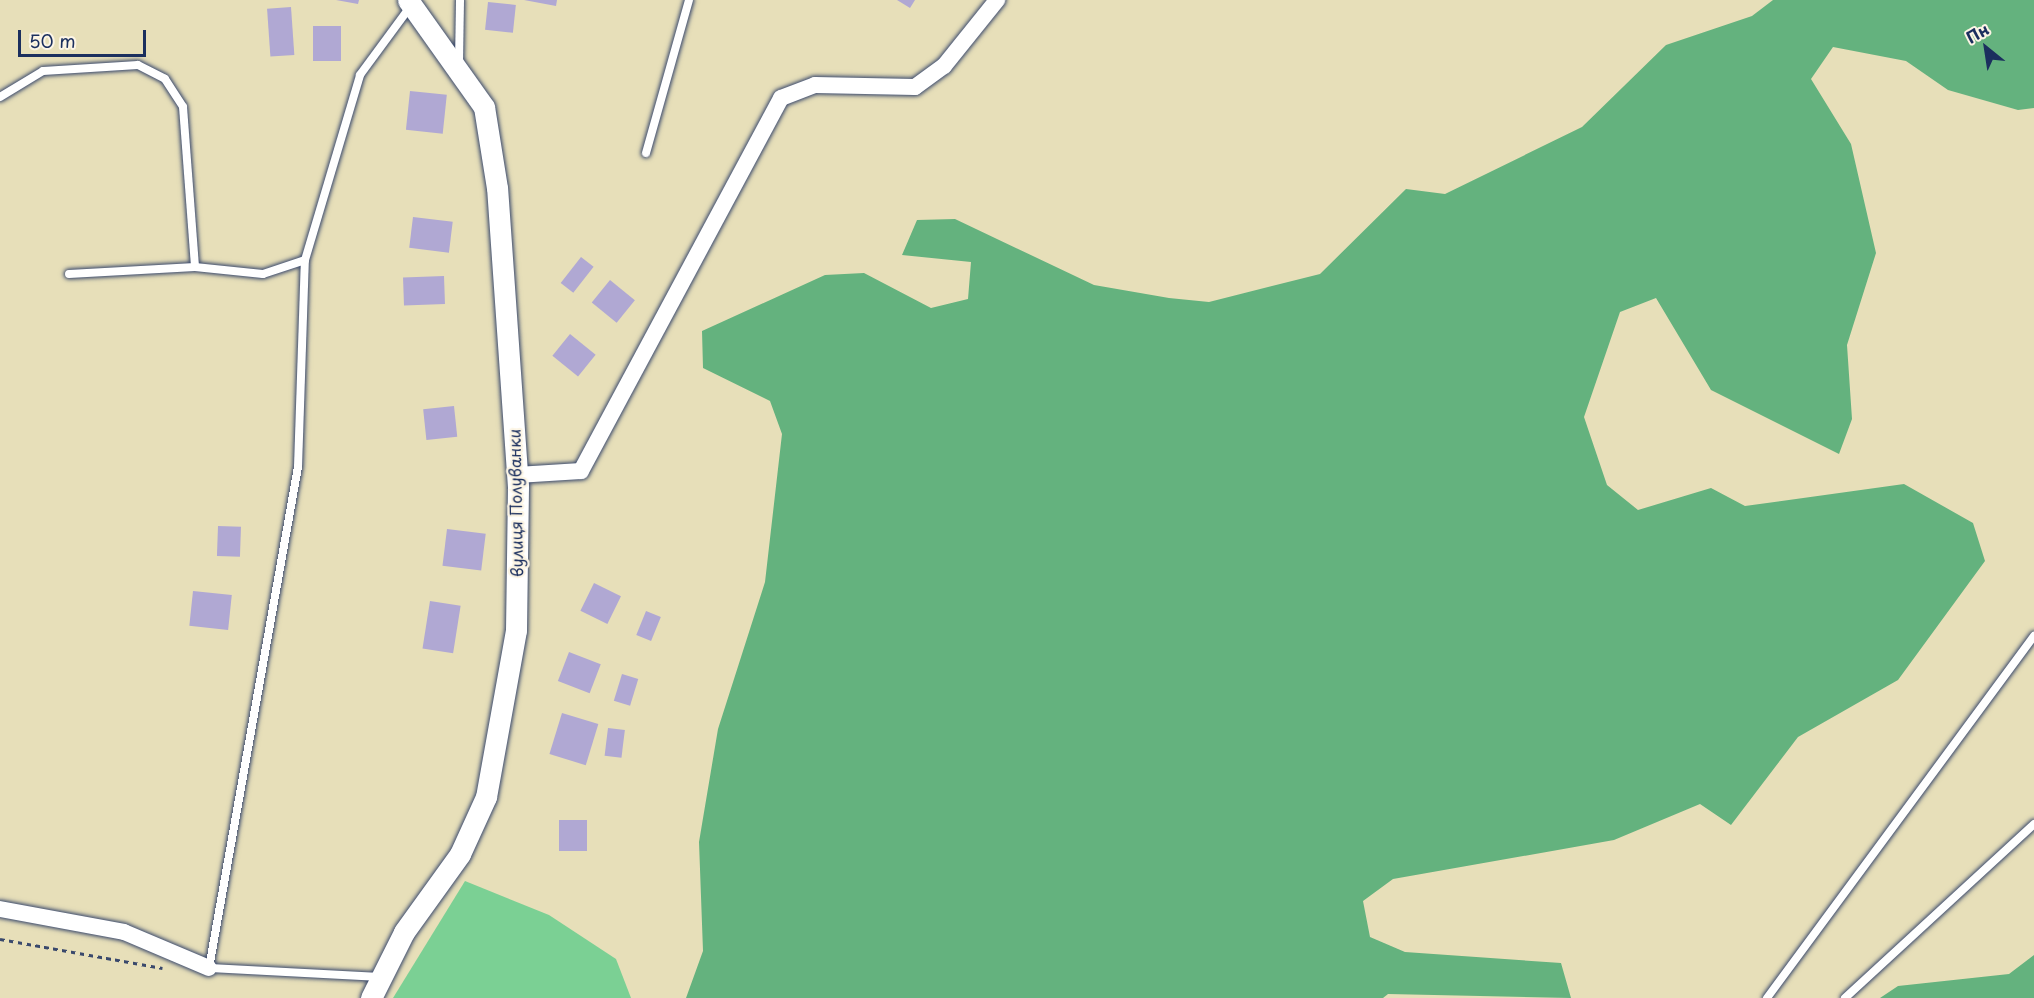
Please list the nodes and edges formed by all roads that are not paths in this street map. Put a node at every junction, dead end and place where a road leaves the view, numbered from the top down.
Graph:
1 (460, 0) edge
2 (689, 0) edge
3 (997, 0) edge
4 (412, 2) edge
5 (459, 64) junction
6 (0, 97) edge
7 (646, 153) dead end
8 (304, 260) junction
9 (195, 267) junction
10 (69, 274) dead end
11 (517, 475) junction
12 (2034, 636) edge
13 (2034, 824) edge
14 (0, 909) edge
15 (209, 968) junction
16 (382, 977) junction
17 (371, 998) edge
18 (1767, 998) edge
19 (1845, 998) edge

1 - 5 lane
2 - 7 lane
3 - 11 street
4 - 5 street, вулиця Полуванки
4 - 8 lane
5 - 11 street, вулиця Полуванки
6 - 9 lane
8 - 9 lane
8 - 15 lane
9 - 10 lane
11 - 16 street, вулиця Полуванки
12 - 18 lane
13 - 19 lane
14 - 15 street
15 - 16 lane
16 - 17 street, вулиця Полуванки

